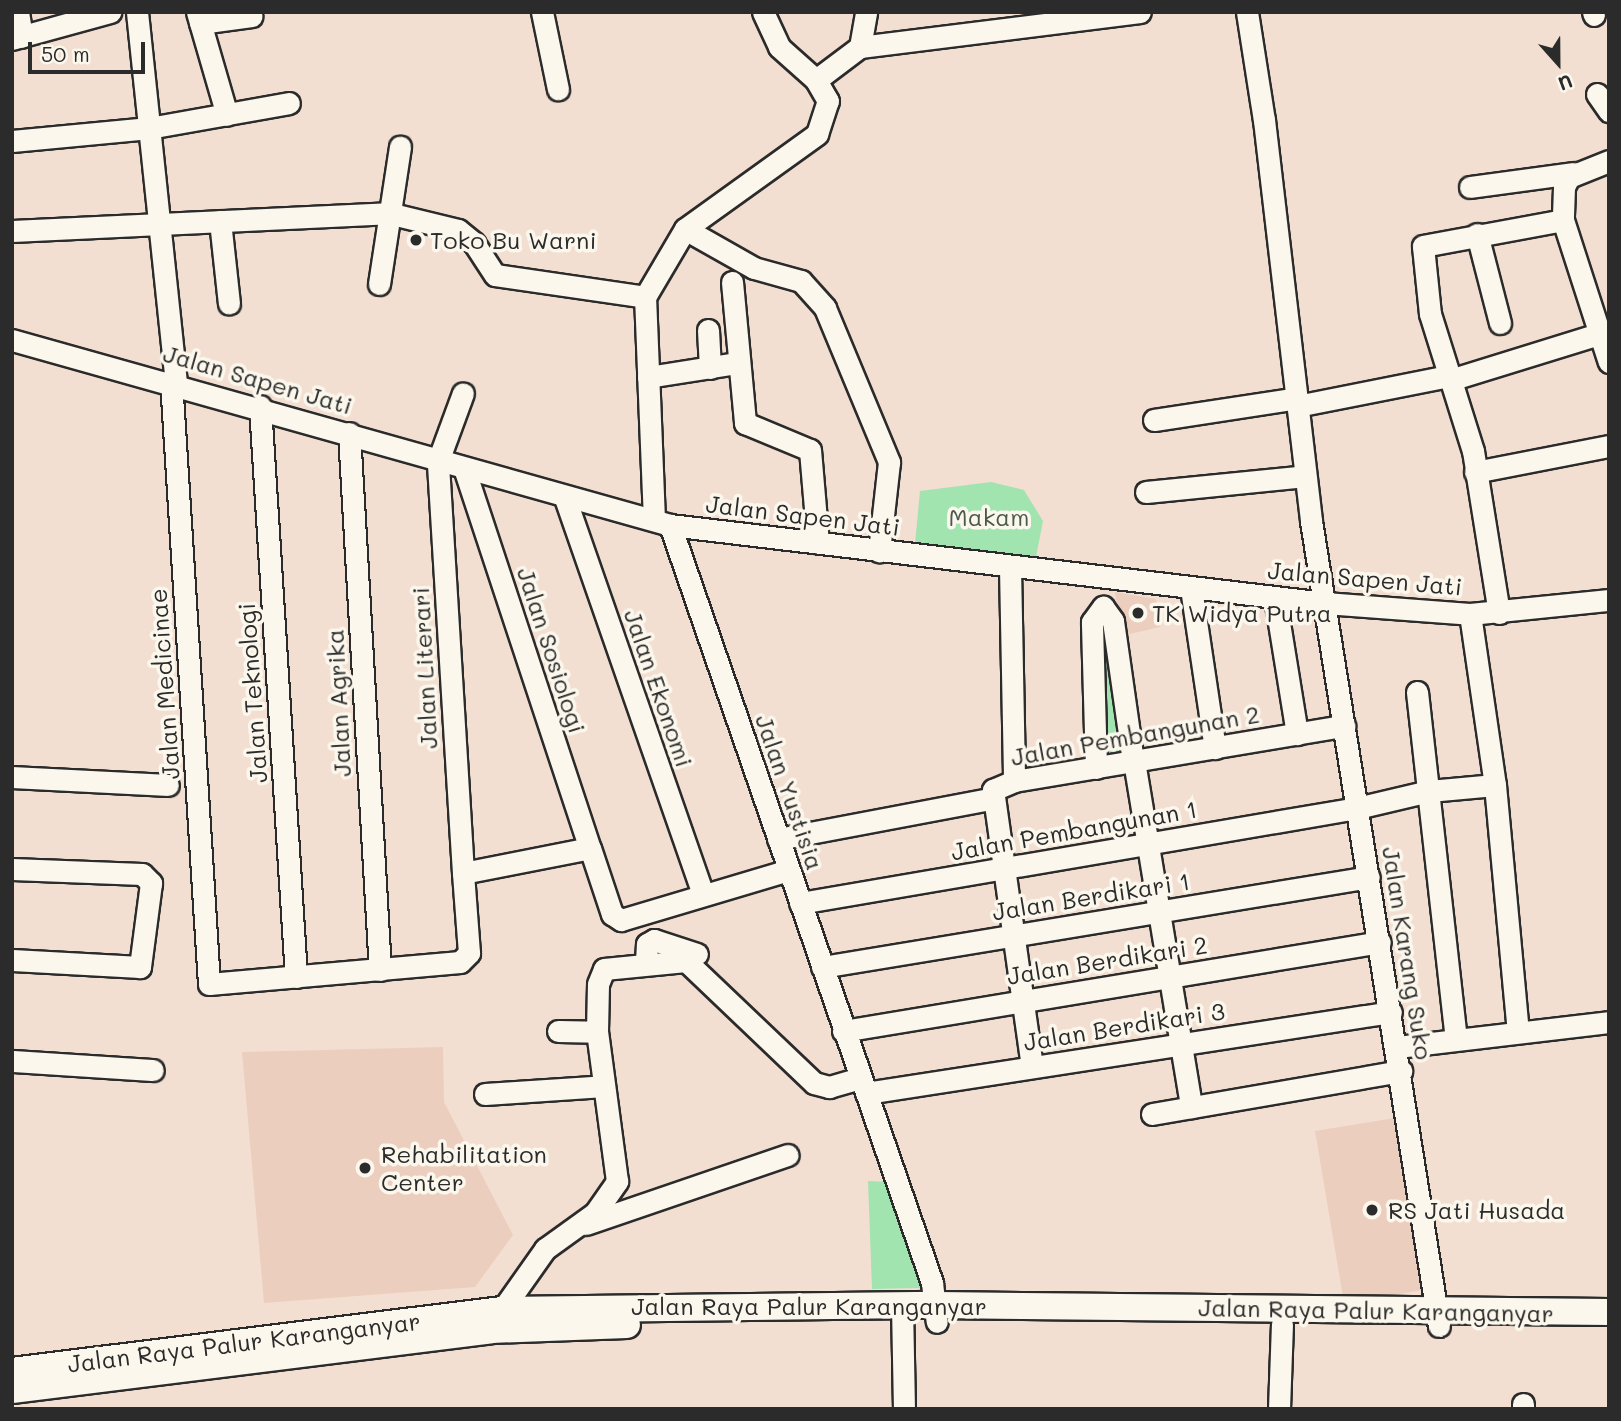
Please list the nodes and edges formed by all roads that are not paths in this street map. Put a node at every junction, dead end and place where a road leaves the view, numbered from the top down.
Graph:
1 (18, 12) edge
2 (110, 12) edge
3 (137, 12) edge
4 (542, 12) edge
5 (763, 12) edge
6 (866, 12) edge
7 (1140, 12) edge
8 (252, 16) dead end
9 (199, 18) edge
10 (1249, 22) edge
11 (17, 38) edge
12 (860, 47) junction
13 (816, 80) junction
14 (558, 89) dead end
15 (289, 103) dead end
16 (227, 115) junction
17 (149, 128) junction
18 (12, 141) edge
19 (400, 147) dead end
20 (1609, 161) edge
21 (1573, 173) junction
22 (1470, 187) dead end
23 (388, 213) junction
24 (1563, 220) junction
25 (220, 221) junction
26 (159, 224) junction
27 (685, 229) junction
28 (12, 231) edge
29 (1477, 234) junction
30 (732, 282) dead end
31 (379, 284) dead end
32 (645, 297) junction
33 (229, 304) dead end
34 (1500, 323) dead end
35 (708, 330) dead end
36 (1599, 334) junction
37 (12, 340) edge
38 (1609, 362) edge
39 (736, 363) junction
40 (710, 368) junction
41 (648, 377) junction
42 (1450, 378) junction
43 (173, 381) junction
44 (463, 393) dead end
45 (1297, 402) junction
46 (260, 406) junction
47 (1154, 420) dead end
48 (349, 433) junction
49 (1609, 446) edge
50 (438, 461) junction
51 (464, 468) junction
52 (1475, 472) junction
53 (1305, 477) junction
54 (1146, 492) dead end
55 (565, 498) junction
56 (662, 523) junction
57 (818, 543) junction
58 (879, 551) junction
59 (1010, 567) junction
60 (1191, 588) junction
61 (1275, 598) junction
62 (1609, 600) edge
63 (1325, 603) junction
64 (1499, 613) junction
65 (1470, 614) junction
66 (1418, 692) dead end
67 (1344, 726) junction
68 (1297, 734) junction
69 (1215, 748) junction
70 (1134, 761) junction
71 (1096, 768) junction
72 (12, 777) edge
73 (1014, 781) junction
74 (168, 785) dead end
75 (1495, 785) junction
76 (1429, 791) junction
77 (990, 799) junction
78 (1357, 808) junction
79 (778, 839) junction
80 (1150, 845) junction
81 (590, 848) junction
82 (12, 869) edge
83 (789, 870) junction
84 (1001, 870) junction
85 (463, 873) junction
86 (1369, 877) junction
87 (703, 895) junction
88 (800, 903) junction
89 (1161, 911) junction
90 (1011, 936) junction
91 (1380, 942) junction
92 (12, 961) edge
93 (822, 967) junction
94 (380, 970) junction
95 (1171, 976) junction
96 (296, 977) junction
97 (1021, 1001) junction
98 (1391, 1012) junction
99 (1609, 1022) edge
100 (558, 1031) dead end
101 (844, 1031) junction
102 (597, 1032) junction
103 (1518, 1032) junction
104 (1456, 1039) junction
105 (1181, 1044) junction
106 (1397, 1047) junction
107 (12, 1062) edge
108 (1032, 1067) junction
109 (153, 1070) dead end
110 (1401, 1072) junction
111 (860, 1076) junction
112 (604, 1086) junction
113 (485, 1094) dead end
114 (1191, 1107) junction
115 (1152, 1114) dead end
116 (788, 1155) dead end
117 (571, 1229) junction
118 (502, 1310) junction
119 (1609, 1312) edge
120 (937, 1313) junction
121 (902, 1314) junction
122 (1439, 1318) junction
123 (1282, 1324) junction
124 (1609, 1325) edge
125 (12, 1371) edge
126 (12, 1390) edge
127 (904, 1409) edge
128 (1279, 1409) edge

1 - 11 street
2 - 11 street
3 - 17 street, Jalan Medicinae
4 - 14 street
5 - 13 street
6 - 12 street
7 - 12 street
8 - 9 street
9 - 16 street
10 - 45 street, Jalan Karang Suko
12 - 13 street
13 - 27 street
15 - 16 street
16 - 17 street
17 - 18 street
17 - 26 street, Jalan Medicinae
19 - 23 street
20 - 21 street
21 - 22 street
21 - 24 street
23 - 25 street
23 - 31 street
23 - 32 street
24 - 29 street
24 - 36 street
25 - 26 street
25 - 33 street
26 - 28 street
26 - 43 street, Jalan Medicinae
27 - 32 street
27 - 58 street
29 - 34 street
29 - 42 street
30 - 39 street
32 - 41 street, Jalan Yustisia
35 - 40 street
36 - 38 street
36 - 42 street
37 - 43 street, Jalan Sapen Jati
39 - 40 street
39 - 57 street
40 - 41 street
41 - 56 street, Jalan Yustisia
42 - 45 street
42 - 52 street
43 - 46 street, Jalan Sapen Jati
43 - 96 street, Jalan Medicinae
44 - 50 street
45 - 47 street
45 - 53 street, Jalan Karang Suko
46 - 48 street, Jalan Sapen Jati
46 - 96 street, Jalan Teknologi
48 - 50 street, Jalan Sapen Jati
48 - 94 street, Jalan Agrika
49 - 52 street
50 - 51 street, Jalan Sapen Jati
50 - 85 street, Jalan Literari
51 - 55 street, Jalan Sapen Jati
51 - 81 street, Jalan Sosiologi
52 - 64 street
53 - 54 street
53 - 63 street, Jalan Karang Suko
55 - 56 street, Jalan Sapen Jati
55 - 87 street, Jalan Ekonomi
56 - 57 street, Jalan Sapen Jati
56 - 79 street, Jalan Yustisia
57 - 58 street, Jalan Sapen Jati
58 - 59 street, Jalan Sapen Jati
59 - 60 street, Jalan Sapen Jati
59 - 73 street
60 - 61 street, Jalan Sapen Jati
60 - 69 street
61 - 63 street, Jalan Sapen Jati
61 - 68 street
62 - 64 street, Jalan Sapen Jati
63 - 65 street, Jalan Sapen Jati
63 - 67 street, Jalan Karang Suko
64 - 65 street, Jalan Sapen Jati
65 - 75 street
66 - 76 street
67 - 68 street, Jalan Pembangunan 2
67 - 78 street, Jalan Karang Suko
68 - 69 street, Jalan Pembangunan 2
69 - 70 street, Jalan Pembangunan 2
70 - 71 street, Jalan Pembangunan 2
70 - 71 street
70 - 80 street
71 - 73 street, Jalan Pembangunan 2
72 - 74 street
73 - 77 street, Jalan Pembangunan 2
75 - 76 street, Jalan Pembangunan 1
75 - 103 street
76 - 78 street, Jalan Pembangunan 1
76 - 104 street
77 - 79 street, Jalan Pembangunan 2
77 - 84 street
78 - 80 street, Jalan Pembangunan 1
78 - 86 street, Jalan Karang Suko
79 - 83 street, Jalan Yustisia
80 - 84 street, Jalan Pembangunan 1
80 - 89 street
81 - 85 street
81 - 87 street, Jalan Sosiologi
82 - 92 street
83 - 87 street
83 - 88 street, Jalan Yustisia
84 - 88 street, Jalan Pembangunan 1
84 - 90 street
85 - 94 street, Jalan Literari
86 - 89 street, Jalan Berdikari 1
86 - 91 street, Jalan Karang Suko
88 - 93 street, Jalan Yustisia
89 - 90 street, Jalan Berdikari 1
89 - 95 street
90 - 93 street, Jalan Berdikari 1
90 - 97 street
91 - 95 street, Jalan Berdikari 2
91 - 98 street, Jalan Karang Suko
93 - 101 street, Jalan Yustisia
94 - 96 street
95 - 97 street, Jalan Berdikari 2
95 - 105 street
97 - 101 street, Jalan Berdikari 2
97 - 108 street
98 - 105 street, Jalan Berdikari 3
98 - 106 street, Jalan Karang Suko
99 - 103 street
100 - 102 street
101 - 111 street, Jalan Yustisia
102 - 111 street, Jalan Berdikari 3
102 - 112 street
103 - 104 street
104 - 106 street
105 - 108 street, Jalan Berdikari 3
105 - 114 street
106 - 110 street, Jalan Karang Suko
107 - 109 street
108 - 111 street, Jalan Berdikari 3
110 - 114 street
110 - 122 street, Jalan Karang Suko
111 - 120 street, Jalan Yustisia
112 - 113 street
112 - 117 street
114 - 115 street
116 - 117 street
117 - 118 street
118 - 121 main road, Jalan Raya Palur Karanganyar
118 - 125 main road, Jalan Raya Palur Karanganyar
119 - 122 main road, Jalan Raya Palur Karanganyar
120 - 121 main road, Jalan Raya Palur Karanganyar
120 - 122 main road, Jalan Raya Palur Karanganyar
120 - 123 main road, Jalan Raya Palur Karanganyar
121 - 126 main road, Jalan Raya Palur Karanganyar
121 - 127 street
122 - 123 main road, Jalan Raya Palur Karanganyar
122 - 124 main road, Jalan Raya Palur Karanganyar
123 - 128 street

